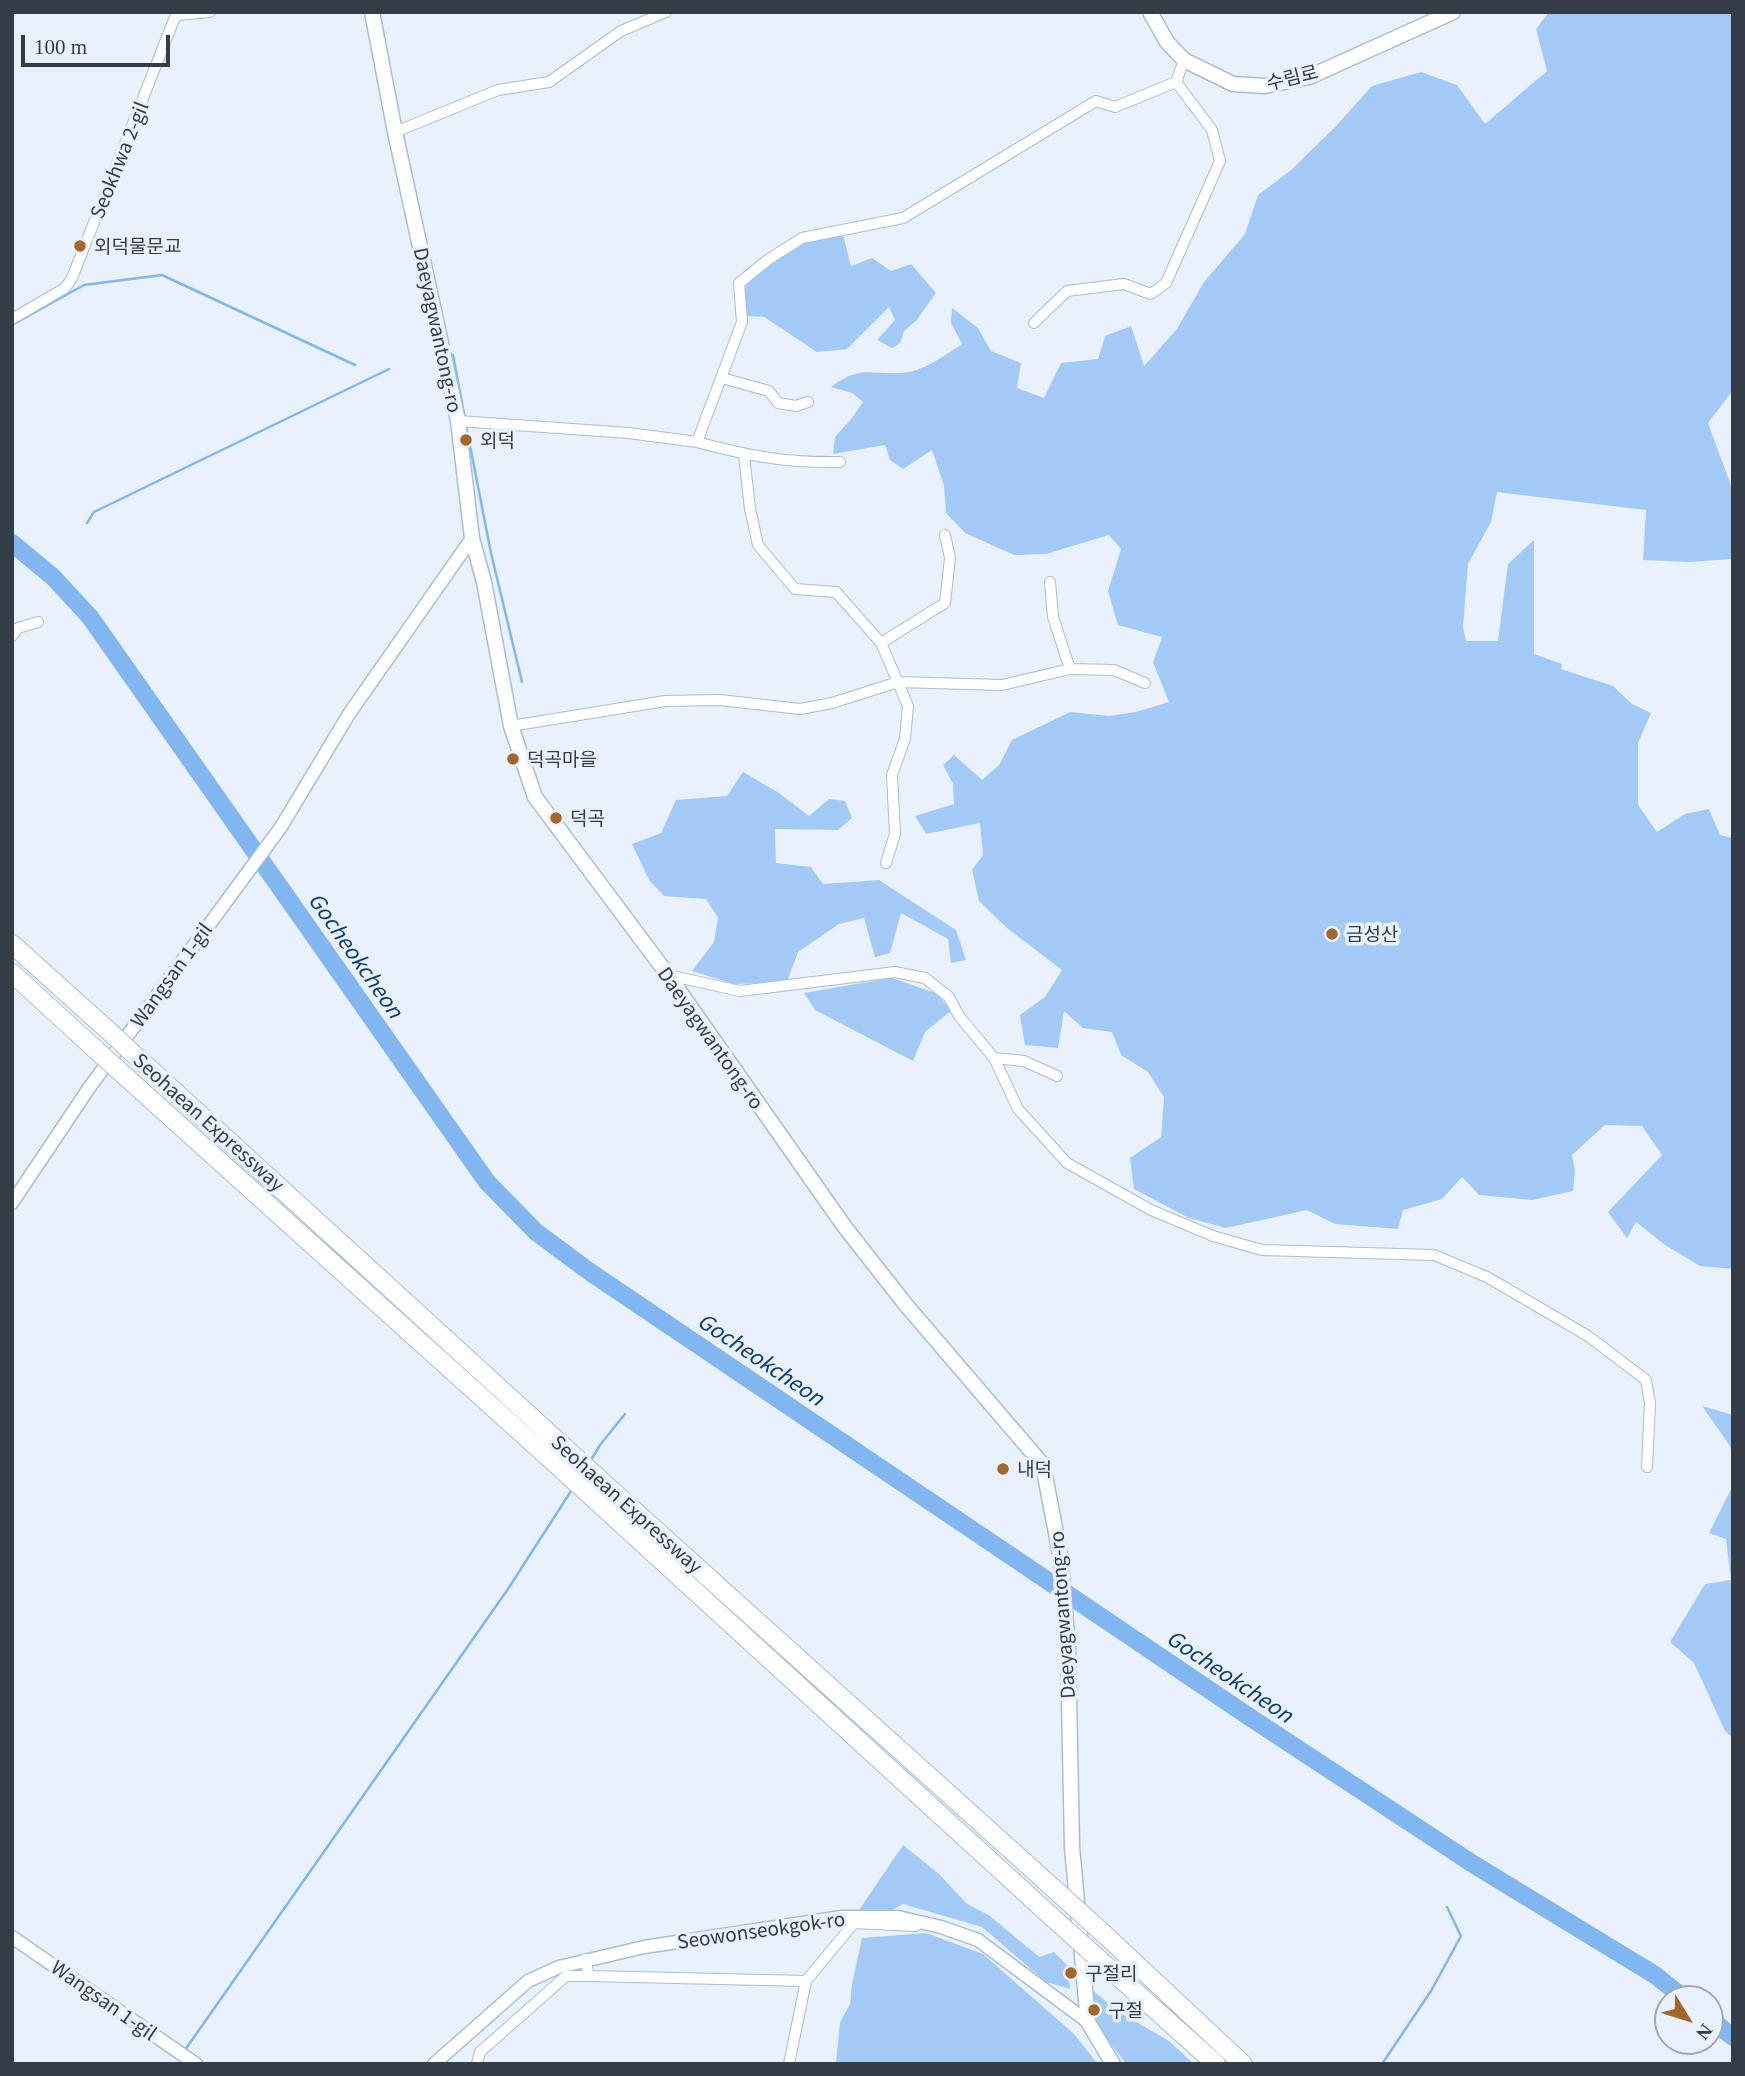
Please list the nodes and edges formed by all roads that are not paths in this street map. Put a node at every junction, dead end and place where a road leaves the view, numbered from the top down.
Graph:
1 (209, 12) edge
2 (372, 12) edge
3 (666, 12) edge
4 (1150, 12) edge
5 (1453, 12) edge
6 (177, 14) edge
7 (1184, 60) junction
8 (1176, 82) junction
9 (395, 132) junction
10 (12, 319) edge
11 (1034, 323) dead end
12 (722, 379) junction
13 (808, 402) dead end
14 (463, 422) junction
15 (697, 442) junction
16 (744, 455) junction
17 (840, 462) dead end
18 (945, 535) dead end
19 (472, 538) junction
20 (1050, 582) dead end
21 (37, 622) dead end
22 (12, 636) edge
23 (881, 643) junction
24 (1070, 669) junction
25 (898, 682) junction
26 (1144, 683) dead end
27 (511, 726) junction
28 (886, 863) dead end
29 (12, 944) edge
30 (12, 974) edge
31 (668, 975) junction
32 (994, 1058) junction
33 (1056, 1076) dead end
34 (12, 1203) edge
35 (563, 1458) junction
36 (1647, 1466) dead end
37 (604, 1496) junction
38 (942, 1927) junction
39 (12, 1937) edge
40 (585, 1959) junction
41 (563, 1971) junction
42 (589, 1976) junction
43 (806, 1981) junction
44 (1088, 2022) junction
45 (186, 2057) edge
46 (434, 2064) edge
47 (477, 2064) edge
48 (789, 2064) edge
49 (1113, 2064) edge
50 (1216, 2064) edge
51 (1243, 2064) edge

1 - 6 street
2 - 9 main road, Daeyagwantong-ro
3 - 9 street
4 - 7 main road, 수림로
5 - 7 main road, 수림로
6 - 10 street, Seokhwa 2-gil
7 - 8 street
8 - 11 street
8 - 12 street
9 - 14 main road, Daeyagwantong-ro
12 - 13 street
12 - 15 street
14 - 15 street
14 - 19 main road, Daeyagwantong-ro
15 - 16 street
16 - 17 street
16 - 23 street
18 - 23 street
19 - 27 main road, Daeyagwantong-ro
19 - 34 street, Wangsan 1-gil
20 - 24 street
21 - 22 street
23 - 25 street
24 - 25 street
24 - 26 street
25 - 27 street
25 - 28 street
27 - 31 main road, Daeyagwantong-ro
29 - 35 highway, Seohaean Expressway, bridge
30 - 35 highway, Seohaean Expressway, bridge
31 - 32 street
31 - 44 main road, Daeyagwantong-ro
32 - 33 street
32 - 36 street
35 - 37 highway, Seohaean Expressway
37 - 50 highway, Seohaean Expressway, bridge
37 - 51 highway, Seohaean Expressway, bridge
38 - 40 street, Seowonseokgok-ro
38 - 43 street
38 - 44 street, Seowonseokgok-ro
39 - 45 street, Wangsan 1-gil
40 - 41 street, Seowonseokgok-ro
40 - 42 street
41 - 42 street
41 - 46 street, Seowonseokgok-ro
41 - 47 street
42 - 43 street
43 - 48 street
44 - 49 main road, Seowonseokgok-ro

